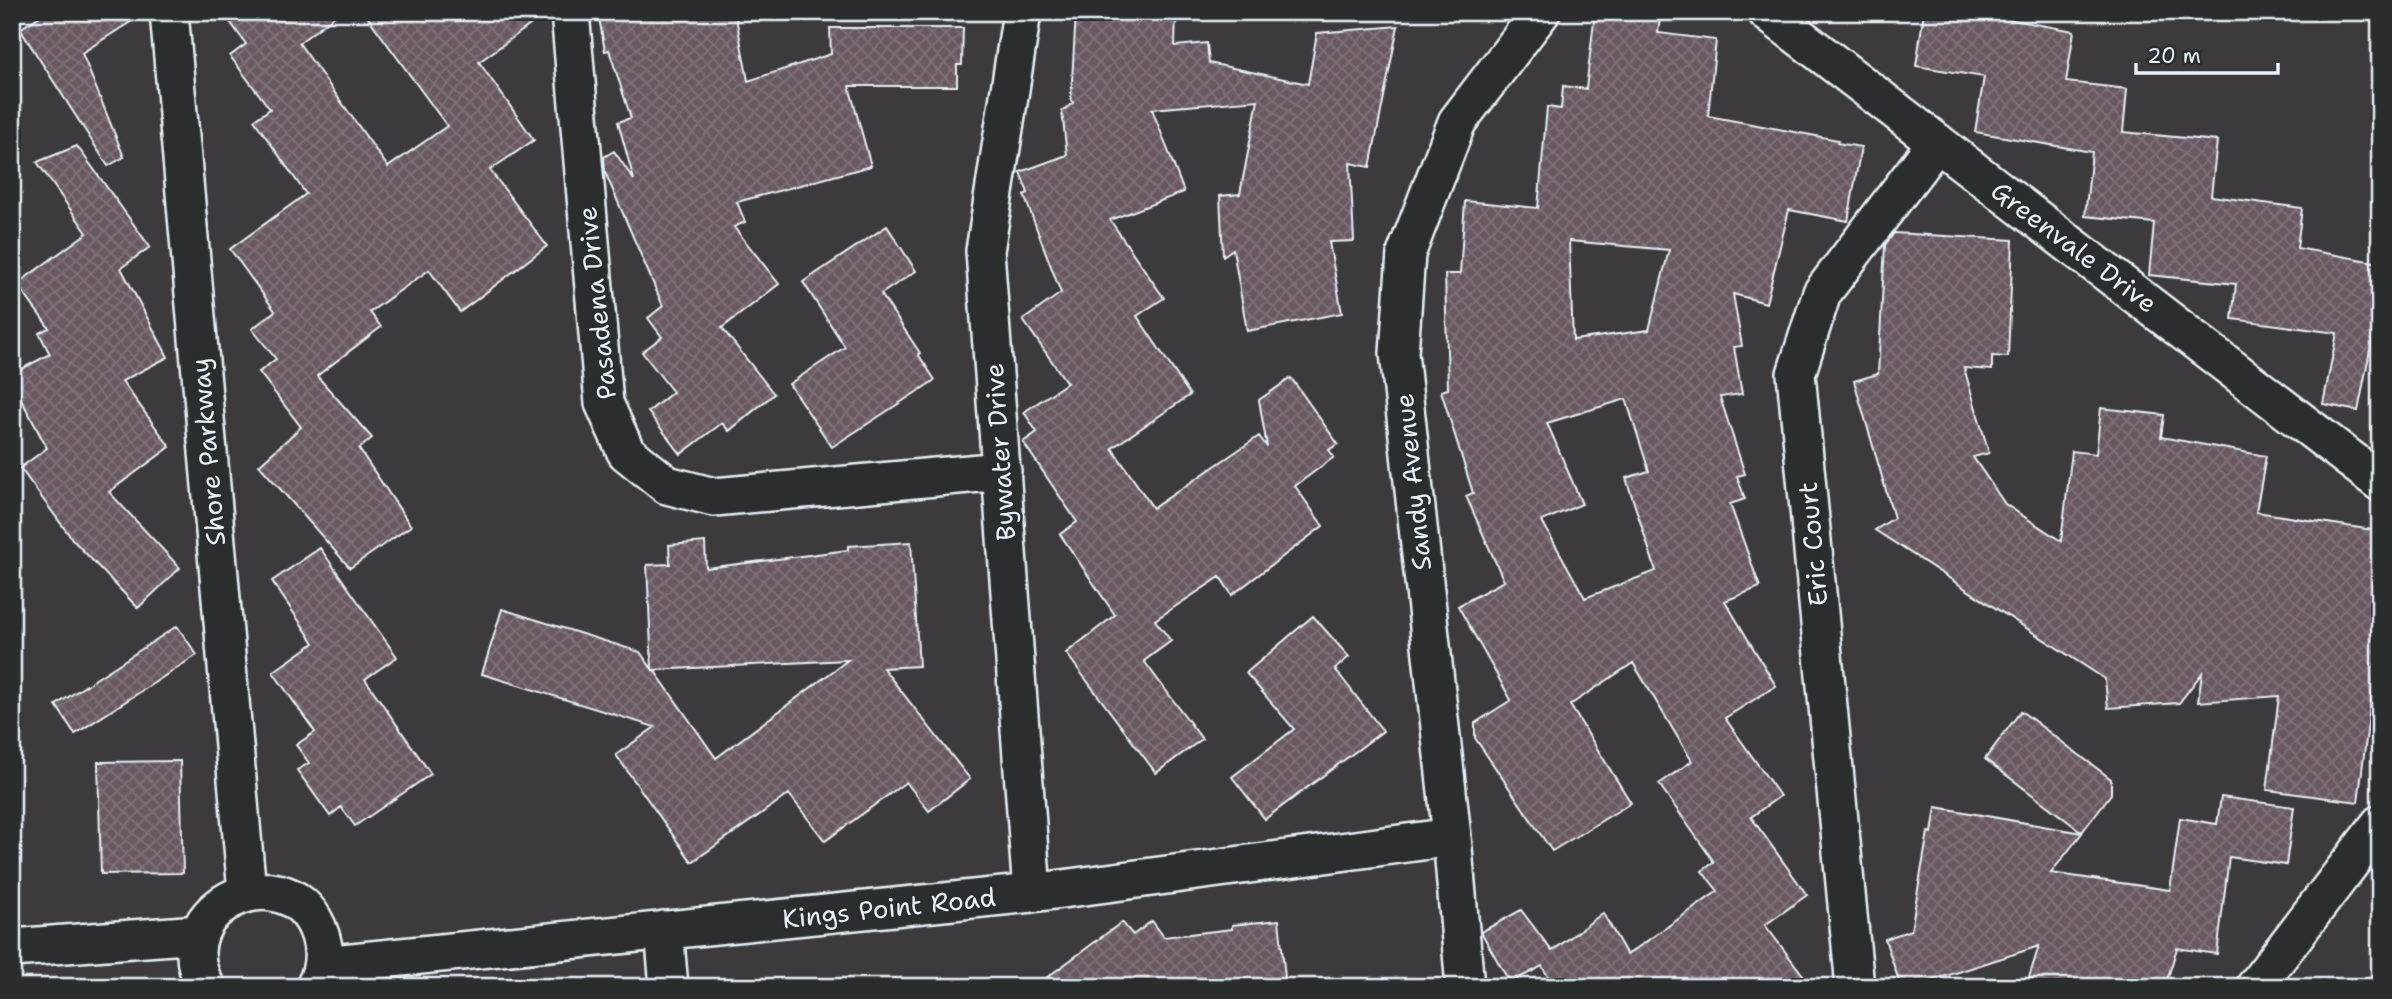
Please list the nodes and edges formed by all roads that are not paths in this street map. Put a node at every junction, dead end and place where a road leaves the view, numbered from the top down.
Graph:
1 (169, 12) edge
2 (570, 12) edge
3 (1022, 12) edge
4 (1541, 12) edge
5 (1767, 12) edge
6 (1937, 142) junction
7 (1002, 471) junction
8 (2380, 482) edge
9 (2380, 824) edge
10 (1452, 837) junction
11 (247, 892) junction
12 (1032, 893) junction
13 (664, 930) junction
14 (199, 934) junction
15 (12, 948) edge
16 (319, 976) edge
17 (206, 987) edge
18 (669, 987) edge
19 (1465, 987) edge
20 (1855, 987) edge
21 (2255, 987) edge

1 - 11 street, Shore Parkway
2 - 7 street, Pasadena Drive
3 - 7 street, Bywater Drive
4 - 10 street, Sandy Avenue
5 - 6 street, Greenvale Drive
6 - 8 street, Greenvale Drive
6 - 20 street, Eric Court
7 - 12 street, Bywater Drive
9 - 21 street
10 - 12 street, Kings Point Road
10 - 19 street, Sandy Avenue
11 - 14 street
11 - 16 street
12 - 13 street, Kings Point Road
13 - 16 street, Kings Point Road
13 - 18 street
14 - 15 street
14 - 17 street

